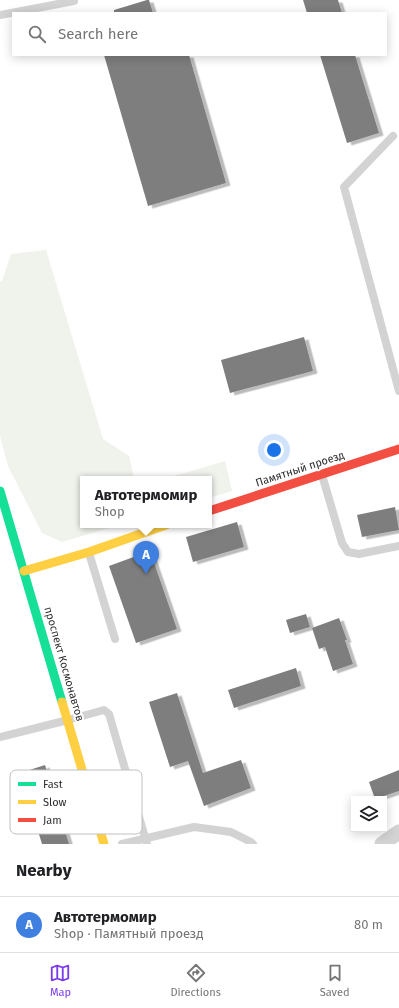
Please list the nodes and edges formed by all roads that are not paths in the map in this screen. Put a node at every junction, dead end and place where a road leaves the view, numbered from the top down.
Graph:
1 (74, 1) dead end
2 (0, 14) edge
3 (392, 136) dead end
4 (399, 391) edge
5 (399, 449) edge
6 (322, 475) junction
7 (0, 491) edge
8 (212, 510) edge
9 (157, 528) edge
10 (399, 546) edge
11 (89, 552) junction
12 (24, 571) junction
13 (115, 639) dead end
14 (68, 720) junction
15 (0, 737) edge
16 (83, 770) edge
17 (125, 770) edge
18 (142, 827) edge
19 (399, 832) edge
20 (101, 834) edge
21 (146, 841) edge
22 (104, 844) edge
23 (122, 844) edge
24 (252, 844) edge
25 (382, 844) edge

1 - 2 lane
3 - 4 lane
5 - 6 main road, Памятный проезд
6 - 8 main road, Памятный проезд
6 - 10 lane
7 - 12 main road, проспект Космонавтов
9 - 11 main road
11 - 12 main road
11 - 13 lane
12 - 14 main road, проспект Космонавтов
14 - 15 lane
14 - 16 main road, проспект Космонавтов
14 - 17 lane
18 - 21 lane
19 - 25 street
20 - 22 main road, проспект Космонавтов
21 - 23 lane
21 - 24 lane

